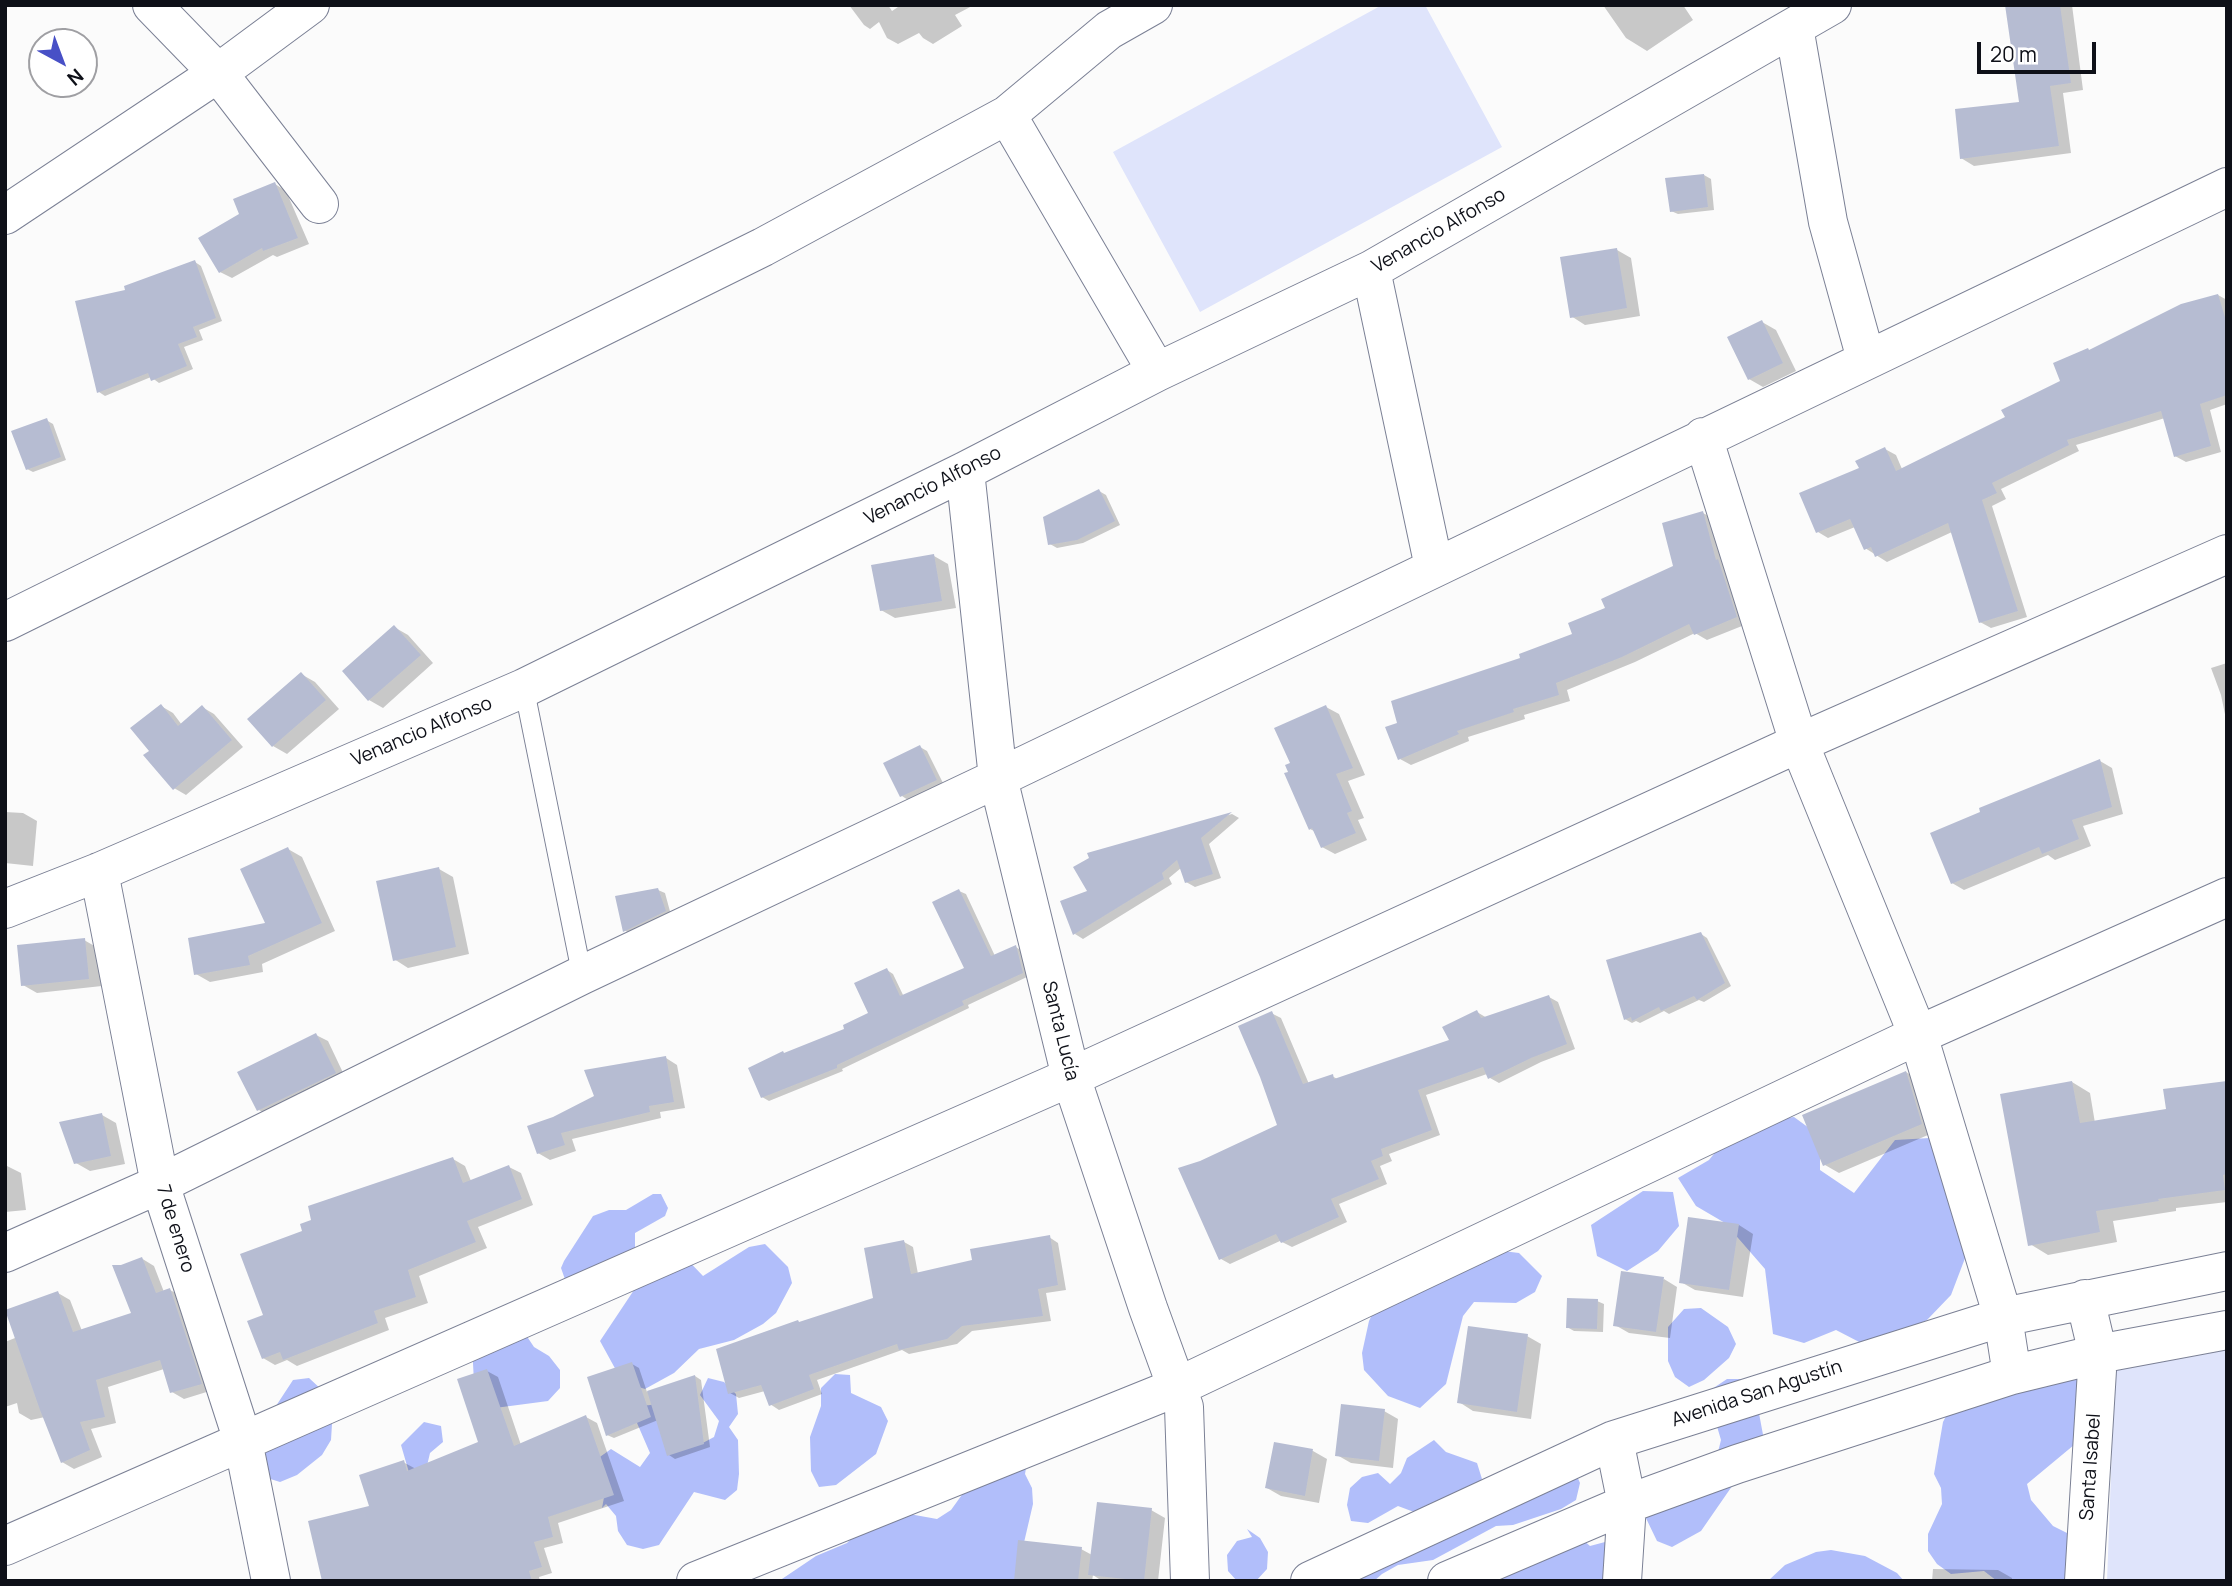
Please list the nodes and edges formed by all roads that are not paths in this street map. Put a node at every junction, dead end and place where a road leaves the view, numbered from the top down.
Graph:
1 (152, 5) edge
2 (310, 5) edge
3 (1153, 5) edge
4 (1832, 5) edge
5 (1101, 18) edge
6 (1794, 27) junction
7 (218, 73) junction
8 (1007, 115) junction
9 (2227, 187) edge
10 (319, 204) dead end
11 (5, 215) edge
12 (1371, 270) junction
13 (1866, 359) junction
14 (1157, 372) junction
15 (1703, 437) junction
16 (965, 471) junction
17 (2227, 554) edge
18 (1434, 567) junction
19 (5, 622) edge
20 (524, 688) junction
21 (1799, 743) junction
22 (998, 778) junction
23 (99, 872) junction
24 (2227, 897) edge
25 (5, 909) edge
26 (582, 975) junction
27 (1918, 1035) junction
28 (1071, 1076) junction
29 (160, 1184) junction
30 (5, 1253) edge
31 (2227, 1271) edge
32 (2085, 1299) junction
33 (2003, 1317) junction
34 (2227, 1330) edge
35 (2098, 1354) junction
36 (2012, 1375) junction
37 (1177, 1387) junction
38 (243, 1440) junction
39 (1614, 1440) junction
40 (1627, 1504) junction
41 (5, 1546) edge
42 (271, 1581) edge
43 (696, 1581) edge
44 (1190, 1581) edge
45 (1310, 1581) edge
46 (1447, 1581) edge
47 (1622, 1581) edge
48 (2084, 1581) edge

1 - 7 street
2 - 7 street
3 - 5 street
4 - 6 street, Venancio Alfonso
5 - 8 street
6 - 12 street, Venancio Alfonso
6 - 13 street
7 - 10 street
7 - 11 street
8 - 14 street
8 - 19 street
9 - 13 street
12 - 14 street, Venancio Alfonso
12 - 18 street
13 - 15 street
14 - 16 street, Venancio Alfonso
15 - 18 street
15 - 21 street
16 - 20 street, Venancio Alfonso
16 - 22 street, Santa Lucía
17 - 21 street
18 - 22 street
20 - 23 street, Venancio Alfonso
20 - 26 lane
21 - 27 street
21 - 28 street
22 - 26 street
22 - 28 street, Santa Lucía
23 - 25 street, Venancio Alfonso
23 - 29 street, 7 de enero
24 - 27 street
26 - 29 street
27 - 33 street
27 - 37 street
28 - 37 street, Santa Lucía
28 - 38 street
29 - 30 street
29 - 38 street, 7 de enero
31 - 32 street, Avenida San Agustín
32 - 33 street, Avenida San Agustín
32 - 35 street, Santa Isabel
33 - 36 street
33 - 39 street, Avenida San Agustín
34 - 35 street
35 - 36 street
35 - 48 street, Santa Isabel
36 - 40 street
37 - 43 street
37 - 44 street, Santa Lucía
38 - 41 street
38 - 42 street, 7 de enero
39 - 40 street
39 - 45 street, Avenida San Agustín
40 - 46 street
40 - 47 street

